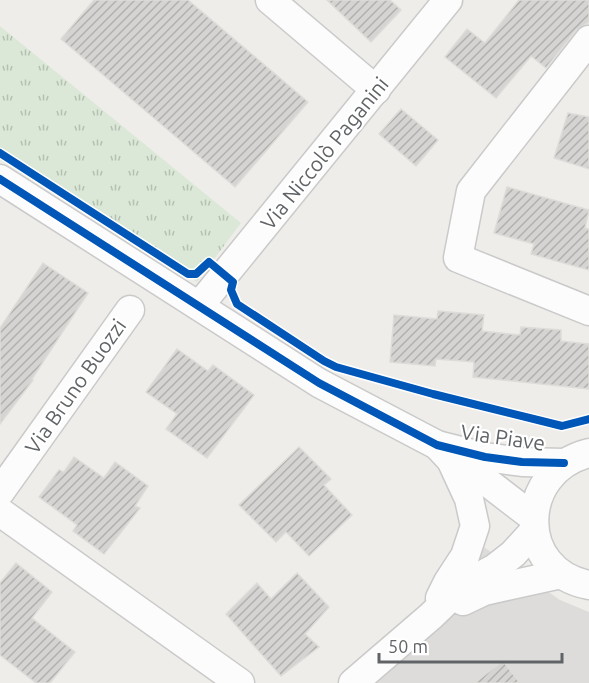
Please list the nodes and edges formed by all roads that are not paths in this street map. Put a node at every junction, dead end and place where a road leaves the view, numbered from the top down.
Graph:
1 (270, 0) edge
2 (448, 0) edge
3 (584, 57) edge
4 (376, 90) junction
5 (0, 179) edge
6 (199, 306) junction
7 (130, 310) dead end
8 (589, 311) edge
9 (444, 452) junction
10 (577, 458) edge
11 (0, 492) edge
12 (0, 512) edge
13 (534, 525) junction
14 (561, 574) junction
15 (589, 585) edge
16 (432, 616) junction
17 (240, 683) edge
18 (353, 683) edge

1 - 4 street
2 - 4 street, Via Niccolò Paganini
3 - 8 street
4 - 6 street, Via Niccolò Paganini
5 - 6 street, Via Piave
6 - 9 street, Via Piave
7 - 11 street, Via Bruno Buozzi
9 - 10 street, Via Piave
9 - 13 street
9 - 16 street
10 - 13 street, Via Piave
12 - 17 street
13 - 14 street
13 - 16 street
14 - 15 street
14 - 16 street
16 - 18 street

